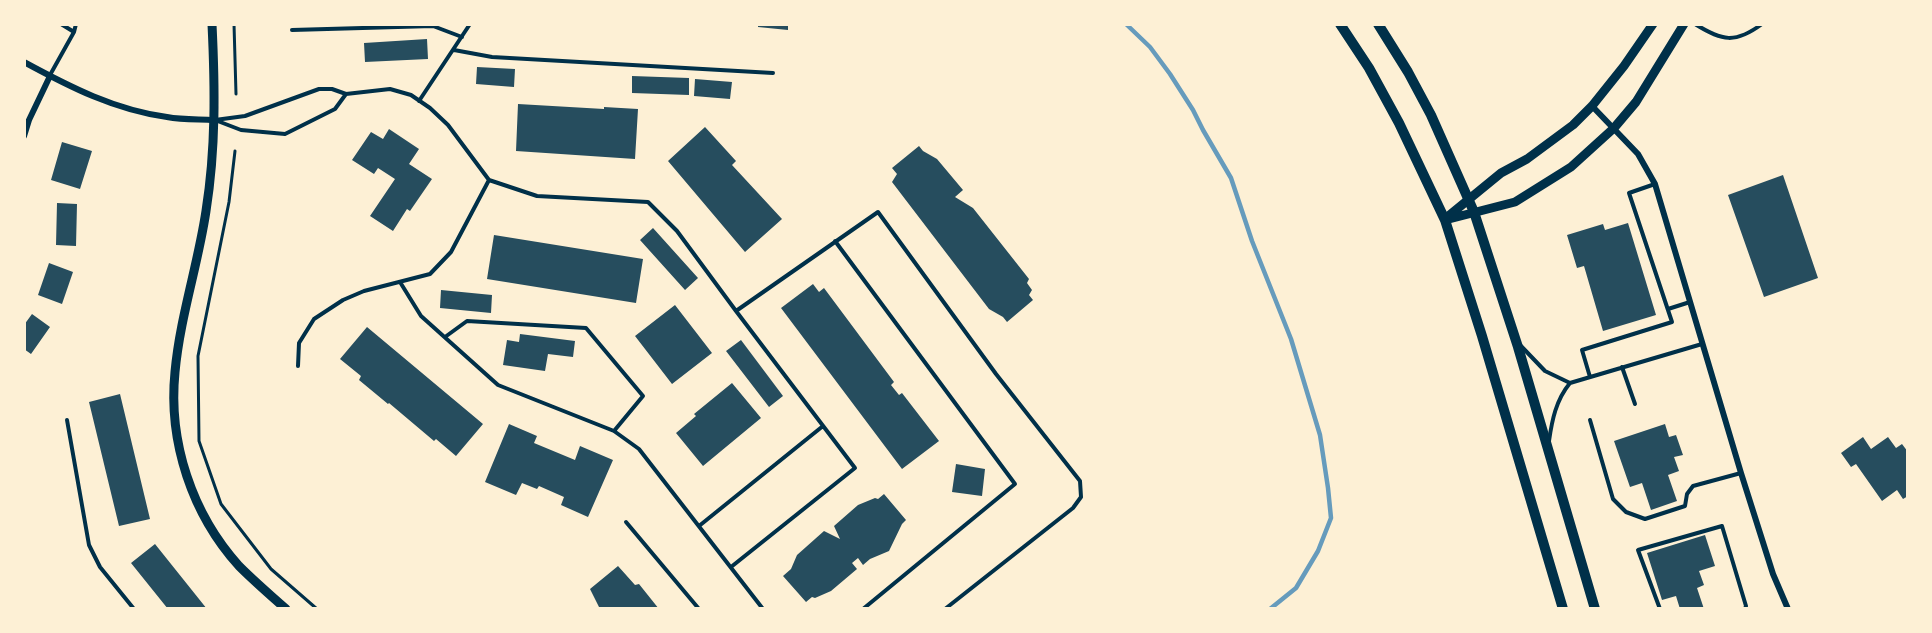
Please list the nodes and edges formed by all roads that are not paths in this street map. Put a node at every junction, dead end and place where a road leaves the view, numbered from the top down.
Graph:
1 (61, 24) edge
2 (76, 24) edge
3 (212, 24) edge
4 (470, 24) edge
5 (1340, 24) edge
6 (1378, 24) edge
7 (1653, 24) edge
8 (1684, 24) edge
9 (1695, 24) edge
10 (1762, 24) edge
11 (292, 30) dead end
12 (74, 32) junction
13 (462, 37) junction
14 (454, 50) junction
15 (24, 62) edge
16 (773, 73) dead end
17 (50, 76) junction
18 (346, 94) junction
19 (419, 101) junction
20 (1592, 106) junction
21 (214, 120) junction
22 (1614, 128) junction
23 (24, 136) edge
24 (489, 180) junction
25 (1655, 184) junction
26 (1469, 199) junction
27 (1474, 212) junction
28 (1445, 220) junction
29 (835, 242) junction
30 (400, 282) junction
31 (1690, 302) junction
32 (1668, 309) junction
33 (736, 311) junction
34 (445, 338) junction
35 (1516, 339) junction
36 (1702, 344) junction
37 (298, 366) dead end
38 (1622, 367) junction
39 (1590, 377) junction
40 (1570, 383) junction
41 (1635, 404) dead end
42 (67, 420) dead end
43 (1590, 420) dead end
44 (823, 426) junction
45 (614, 431) junction
46 (1548, 450) junction
47 (1741, 473) junction
48 (626, 522) dead end
49 (699, 526) junction
50 (731, 567) junction
51 (282, 608) edge
52 (134, 609) edge
53 (699, 609) edge
54 (763, 609) edge
55 (863, 609) edge
56 (945, 609) edge
57 (1563, 609) edge
58 (1595, 609) edge
59 (1660, 609) edge
60 (1745, 609) edge
61 (1788, 609) edge

1 - 12 lane
2 - 12 lane
3 - 21 street
4 - 13 lane
5 - 28 main road
6 - 26 main road
7 - 20 street
8 - 22 street
9 - 10 lane
11 - 13 lane
12 - 17 lane
13 - 14 lane
14 - 16 lane
14 - 19 lane
15 - 17 street
17 - 21 street
17 - 23 street
18 - 19 lane
18 - 21 lane
18 - 21 lane
19 - 24 lane
20 - 22 street
20 - 26 street
21 - 51 street
22 - 25 street
22 - 27 street
24 - 30 lane
24 - 33 lane
25 - 31 street
25 - 32 lane
26 - 27 main road
26 - 28 street
27 - 28 street
27 - 35 main road
28 - 57 main road
29 - 33 lane
29 - 55 lane
29 - 56 lane
30 - 34 lane
30 - 37 lane
31 - 32 lane
31 - 36 street
32 - 39 lane
33 - 44 lane
34 - 45 lane
34 - 45 lane
35 - 40 lane
35 - 46 main road
36 - 38 lane
36 - 47 street
38 - 39 lane
38 - 41 lane
39 - 40 lane
40 - 46 lane
42 - 52 lane
43 - 47 lane
44 - 49 lane
44 - 50 lane
45 - 49 lane
46 - 58 main road
47 - 61 street
48 - 53 lane
49 - 50 lane
50 - 54 lane
59 - 60 lane

